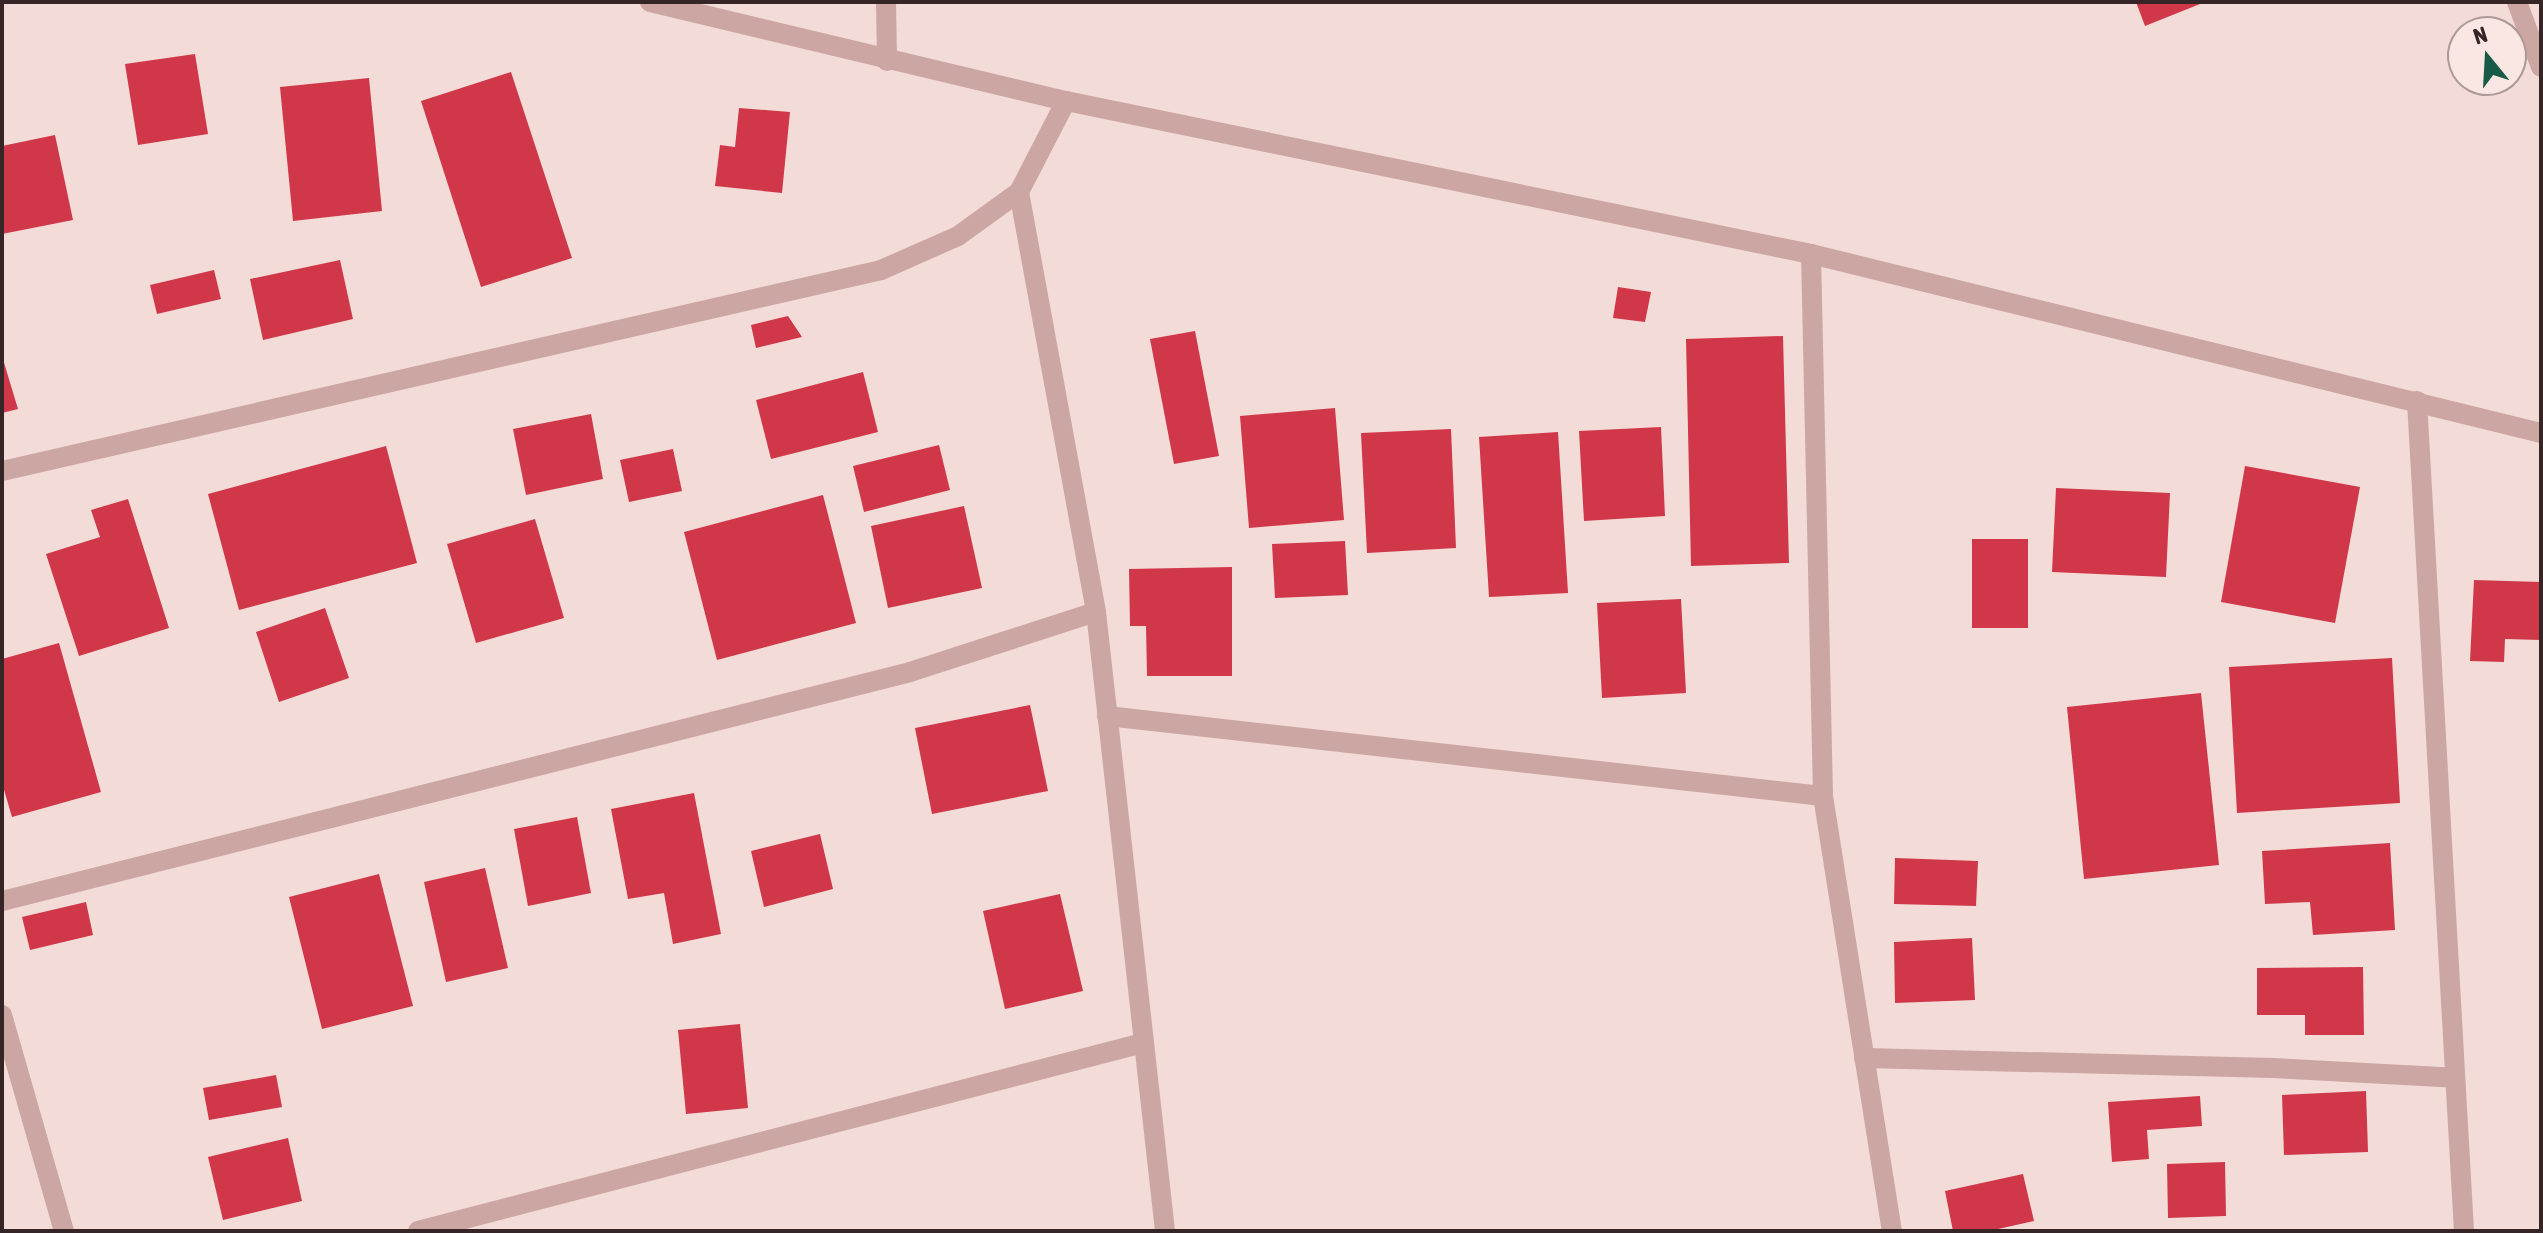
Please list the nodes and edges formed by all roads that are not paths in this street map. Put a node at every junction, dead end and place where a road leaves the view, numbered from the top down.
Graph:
1 (650, 2) edge
2 (886, 2) edge
3 (2517, 2) edge
4 (2535, 34) edge
5 (887, 61) junction
6 (2541, 67) edge
7 (1066, 101) junction
8 (1019, 192) junction
9 (1811, 254) junction
10 (2417, 401) junction
11 (2541, 433) edge
12 (2, 471) edge
13 (1096, 612) junction
14 (1107, 716) junction
15 (1823, 796) junction
16 (2, 901) edge
17 (2, 1015) edge
18 (1143, 1043) junction
19 (1864, 1058) junction
20 (2455, 1078) junction
21 (64, 1231) edge
22 (418, 1231) edge
23 (1165, 1231) edge
24 (1892, 1231) edge
25 (2464, 1231) edge

1 - 5 street
2 - 5 street
3 - 4 street
4 - 6 street
5 - 7 street
7 - 8 street
7 - 9 street
8 - 12 street
8 - 13 street
9 - 10 street
9 - 15 street
10 - 11 street
10 - 20 street
13 - 14 street
13 - 16 street
14 - 15 street
14 - 18 street
15 - 19 street
17 - 21 street
18 - 22 street
18 - 23 street
19 - 20 street
19 - 24 street
20 - 25 street

